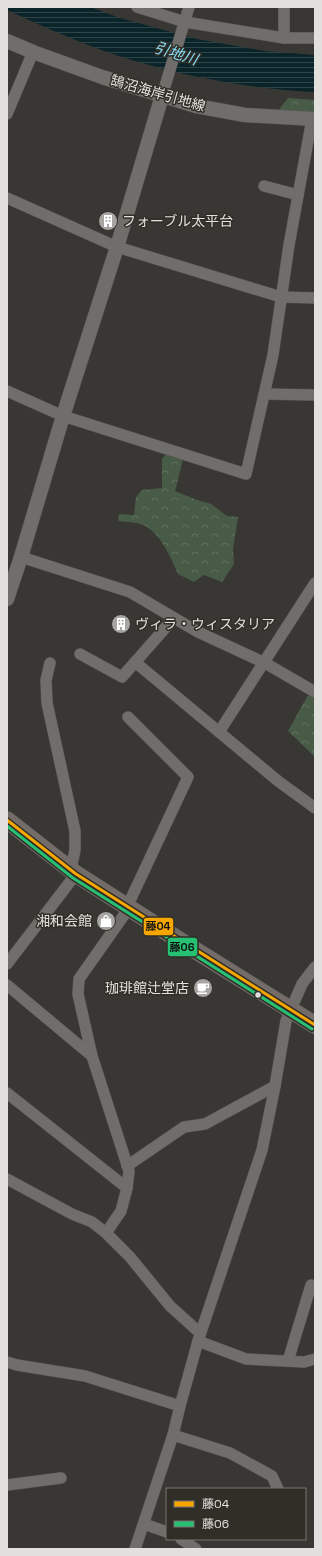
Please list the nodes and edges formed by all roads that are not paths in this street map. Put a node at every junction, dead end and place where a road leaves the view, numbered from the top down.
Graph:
1 (138, 7) edge
2 (189, 7) edge
3 (284, 7) edge
4 (185, 22) junction
5 (284, 38) junction
6 (315, 38) edge
7 (7, 41) edge
8 (33, 52) junction
9 (162, 96) junction
10 (7, 114) edge
11 (314, 119) edge
12 (264, 186) dead end
13 (298, 195) junction
14 (7, 198) edge
15 (117, 247) junction
16 (281, 297) junction
17 (315, 298) edge
18 (7, 391) edge
19 (265, 394) junction
20 (315, 395) edge
21 (63, 416) junction
22 (21, 557) junction
23 (315, 584) edge
24 (7, 599) edge
25 (174, 618) junction
26 (80, 654) dead end
27 (135, 662) junction
28 (50, 663) dead end
29 (265, 663) junction
30 (315, 692) edge
31 (128, 717) dead end
32 (220, 732) junction
33 (315, 808) edge
34 (7, 820) edge
35 (73, 871) junction
36 (128, 908) junction
37 (7, 964) edge
38 (315, 967) edge
39 (7, 985) edge
40 (291, 1010) junction
41 (315, 1025) edge
42 (92, 1056) junction
43 (275, 1086) junction
44 (7, 1093) edge
45 (127, 1166) junction
46 (7, 1179) edge
47 (127, 1188) junction
48 (106, 1233) junction
49 (311, 1286) dead end
50 (199, 1337) junction
51 (315, 1359) edge
52 (288, 1361) junction
53 (7, 1362) edge
54 (180, 1406) junction
55 (173, 1435) junction
56 (61, 1478) dead end
57 (7, 1485) edge
58 (278, 1488) edge
59 (144, 1524) junction
60 (166, 1532) edge
61 (182, 1540) edge
62 (135, 1549) edge
63 (196, 1549) edge

1 - 4 street
2 - 4 street
3 - 5 street
4 - 5 street
4 - 9 street
5 - 6 street
7 - 8 street, 鵠沼海岸引地線
8 - 9 street, 鵠沼海岸引地線
8 - 10 street
9 - 11 street, 鵠沼海岸引地線
9 - 15 street
11 - 13 street
12 - 13 street
13 - 16 street
14 - 15 street
15 - 16 street
15 - 21 street
16 - 17 street
16 - 19 street
18 - 21 street
19 - 20 street
19 - 21 street
21 - 22 street
22 - 24 street
22 - 25 street
23 - 29 street
25 - 27 street
25 - 29 street
26 - 27 street
27 - 32 street
28 - 35 street
29 - 30 street
29 - 32 street
31 - 36 street
32 - 33 street
34 - 35 main road
35 - 36 main road
35 - 37 street
36 - 40 main road
36 - 42 street
38 - 40 street
39 - 42 street
40 - 41 main road
40 - 43 street
42 - 45 street
43 - 45 street
43 - 50 street
44 - 47 street
45 - 47 street
46 - 48 street
47 - 48 street
48 - 50 street
49 - 52 street
50 - 52 street
50 - 54 street
51 - 52 street
53 - 54 street
54 - 55 street
55 - 58 street
55 - 59 street
56 - 57 street
59 - 60 street
59 - 62 street
61 - 63 street

